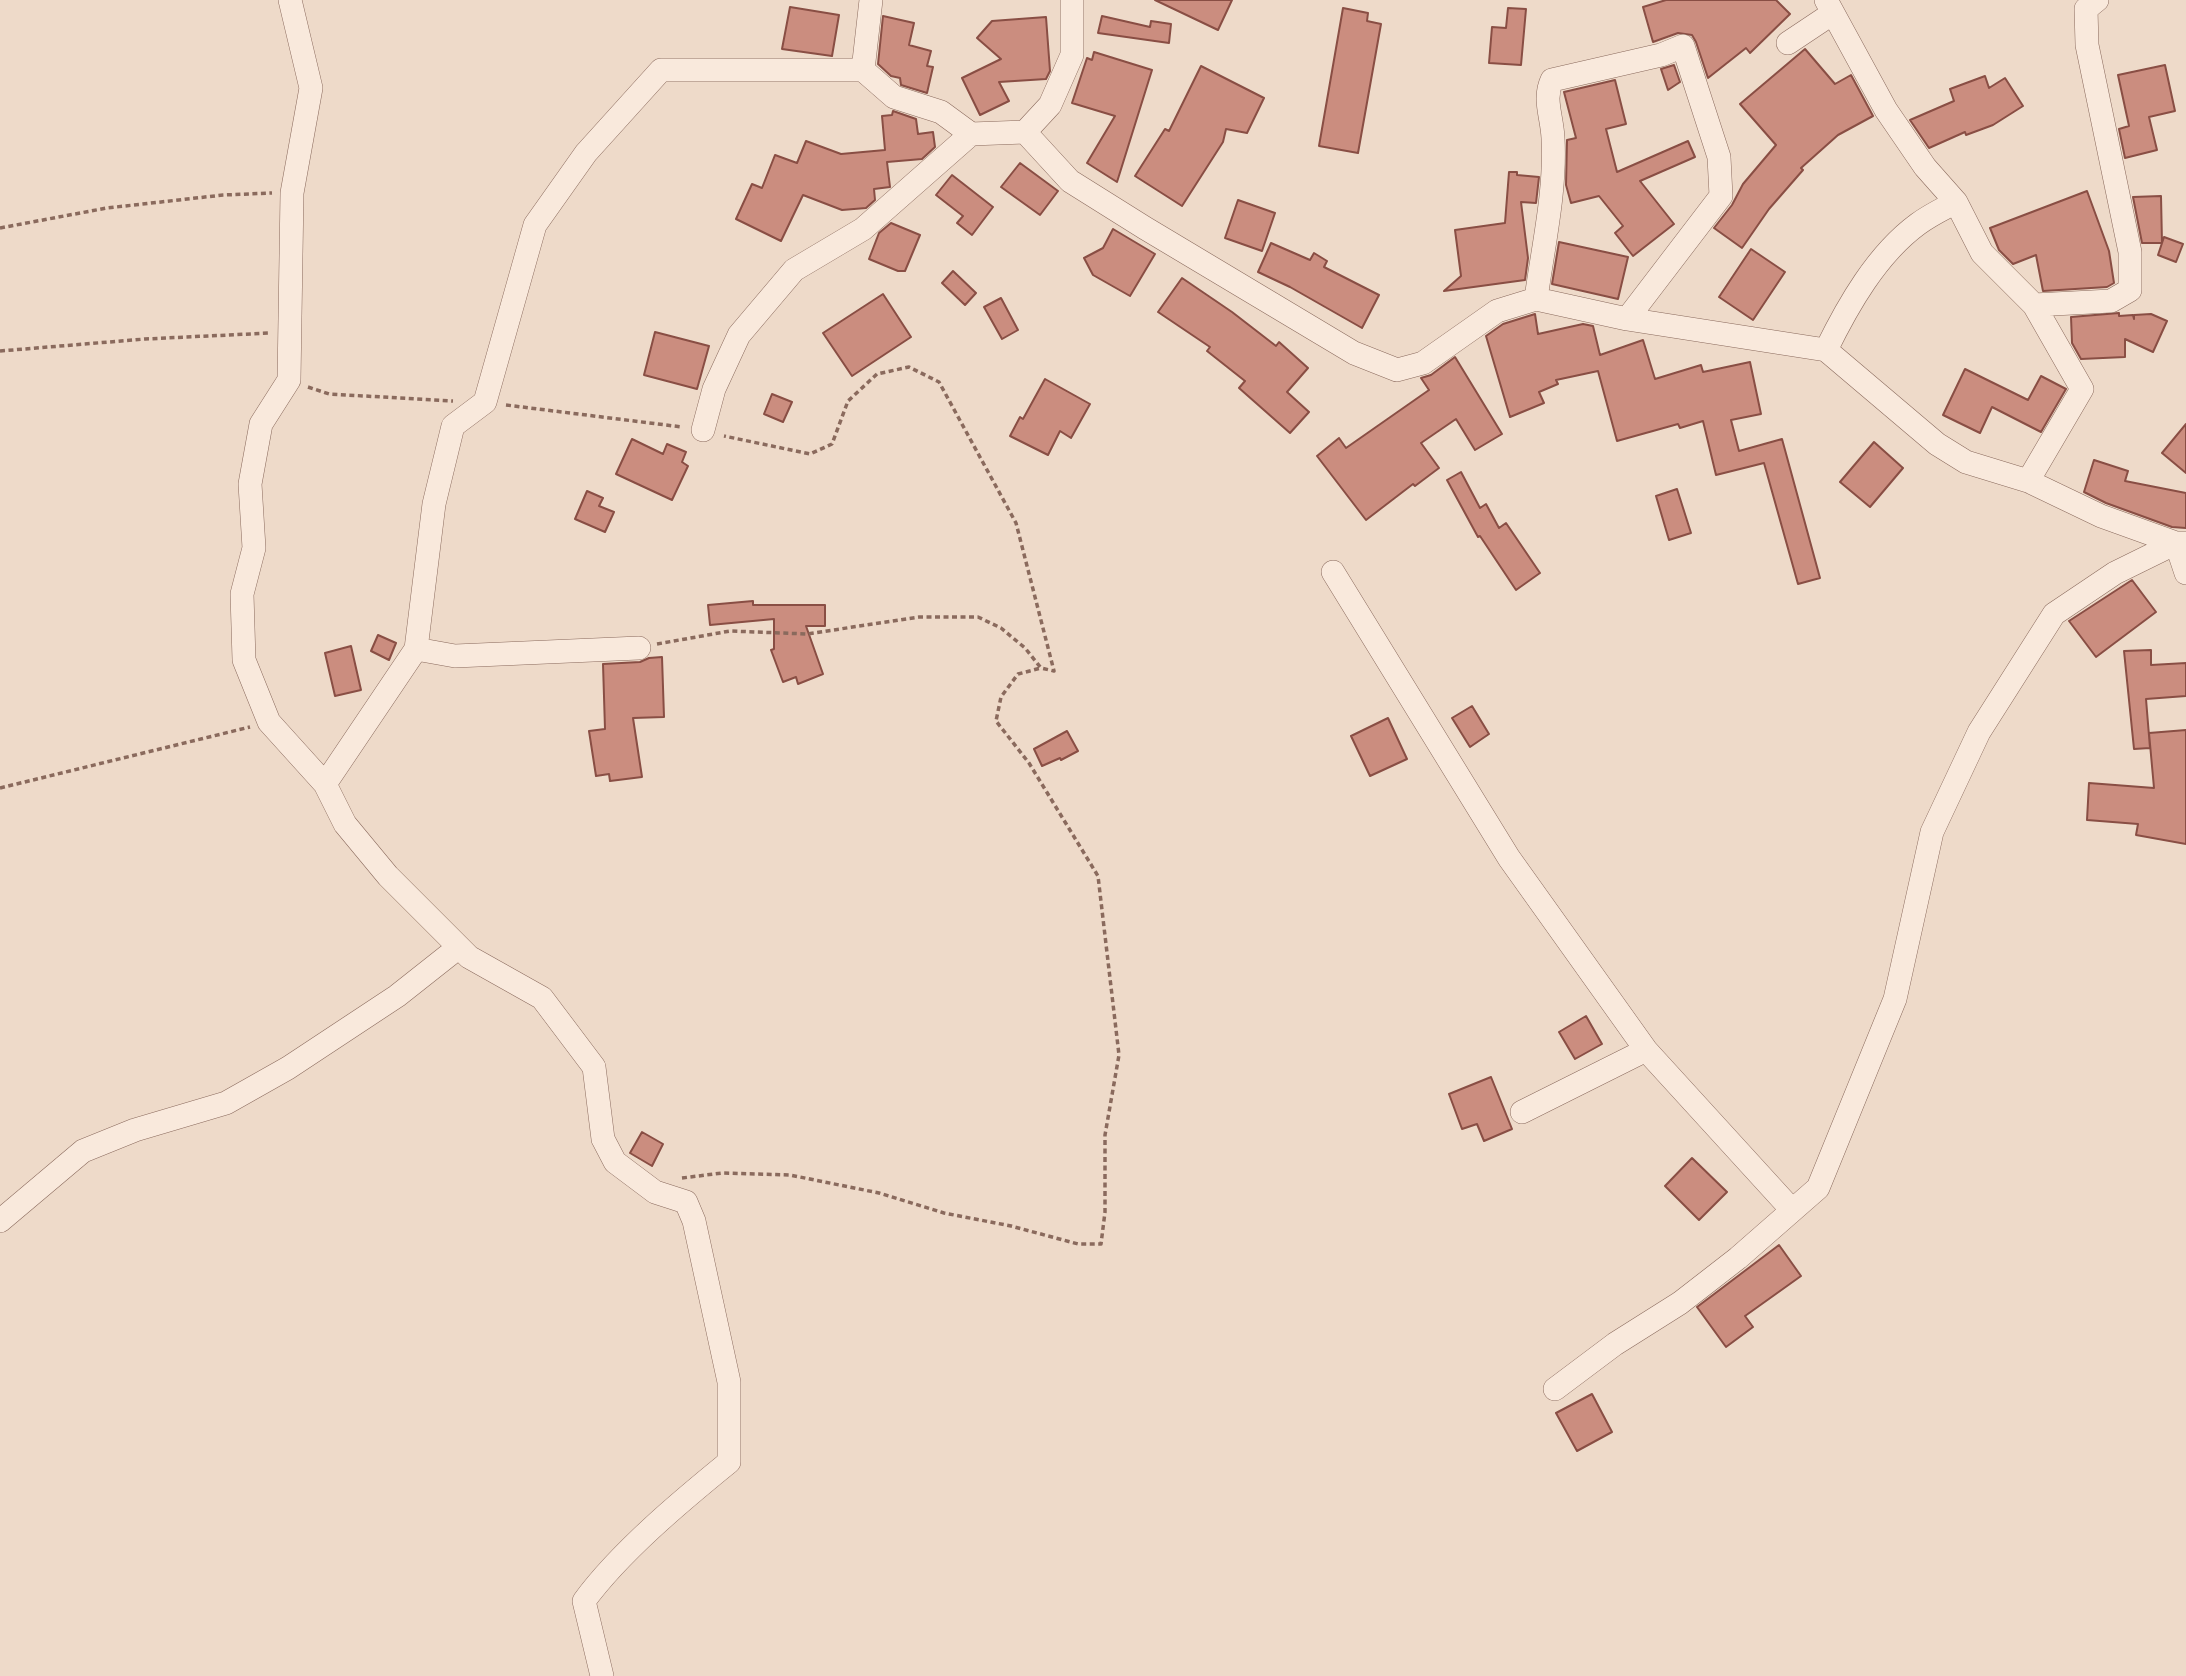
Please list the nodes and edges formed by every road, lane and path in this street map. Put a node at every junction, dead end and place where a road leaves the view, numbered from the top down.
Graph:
1 (290, 0) edge
2 (871, 0) edge
3 (1072, 0) edge
4 (2097, 0) edge
5 (1830, 6) edge
6 (1788, 43) dead end
7 (863, 70) junction
8 (1025, 132) junction
9 (971, 134) junction
10 (292, 193) junction
11 (1956, 202) junction
12 (0, 228) edge
13 (1536, 299) junction
14 (2034, 305) junction
15 (1627, 319) junction
16 (289, 332) junction
17 (1826, 350) junction
18 (0, 351) edge
19 (289, 380) junction
20 (485, 402) junction
21 (703, 430) junction
22 (2028, 481) junction
23 (2181, 543) edge
24 (1333, 572) dead end
25 (2186, 573) edge
26 (639, 648) joint
27 (416, 649) junction
28 (1041, 668) junction
29 (269, 722) junction
30 (325, 784) junction
31 (0, 788) edge
32 (459, 947) junction
33 (1646, 1050) junction
34 (1522, 1112) dead end
35 (655, 1192) junction
36 (1791, 1210) junction
37 (0, 1221) edge
38 (1555, 1389) dead end
39 (602, 1676) edge

1 - 10 street
2 - 7 street
3 - 8 street
4 - 14 street
5 - 6 street
5 - 11 street
7 - 9 street
7 - 20 street
8 - 9 street
8 - 13 street
9 - 21 street
10 - 12 path
10 - 16 street
11 - 14 street
11 - 17 street
13 - 15 street
13 - 15 street
14 - 22 street
15 - 17 street
16 - 18 path
16 - 19 street
17 - 22 street
19 - 20 path
19 - 29 street
20 - 21 path
20 - 27 street
21 - 28 path
22 - 23 street
23 - 25 street
23 - 36 street
24 - 33 street
26 - 27 street
26 - 28 path
27 - 30 street
28 - 35 path
29 - 30 street
29 - 31 path
30 - 32 street
32 - 35 street
32 - 37 street
33 - 34 street
33 - 36 street
35 - 39 street
36 - 38 street

